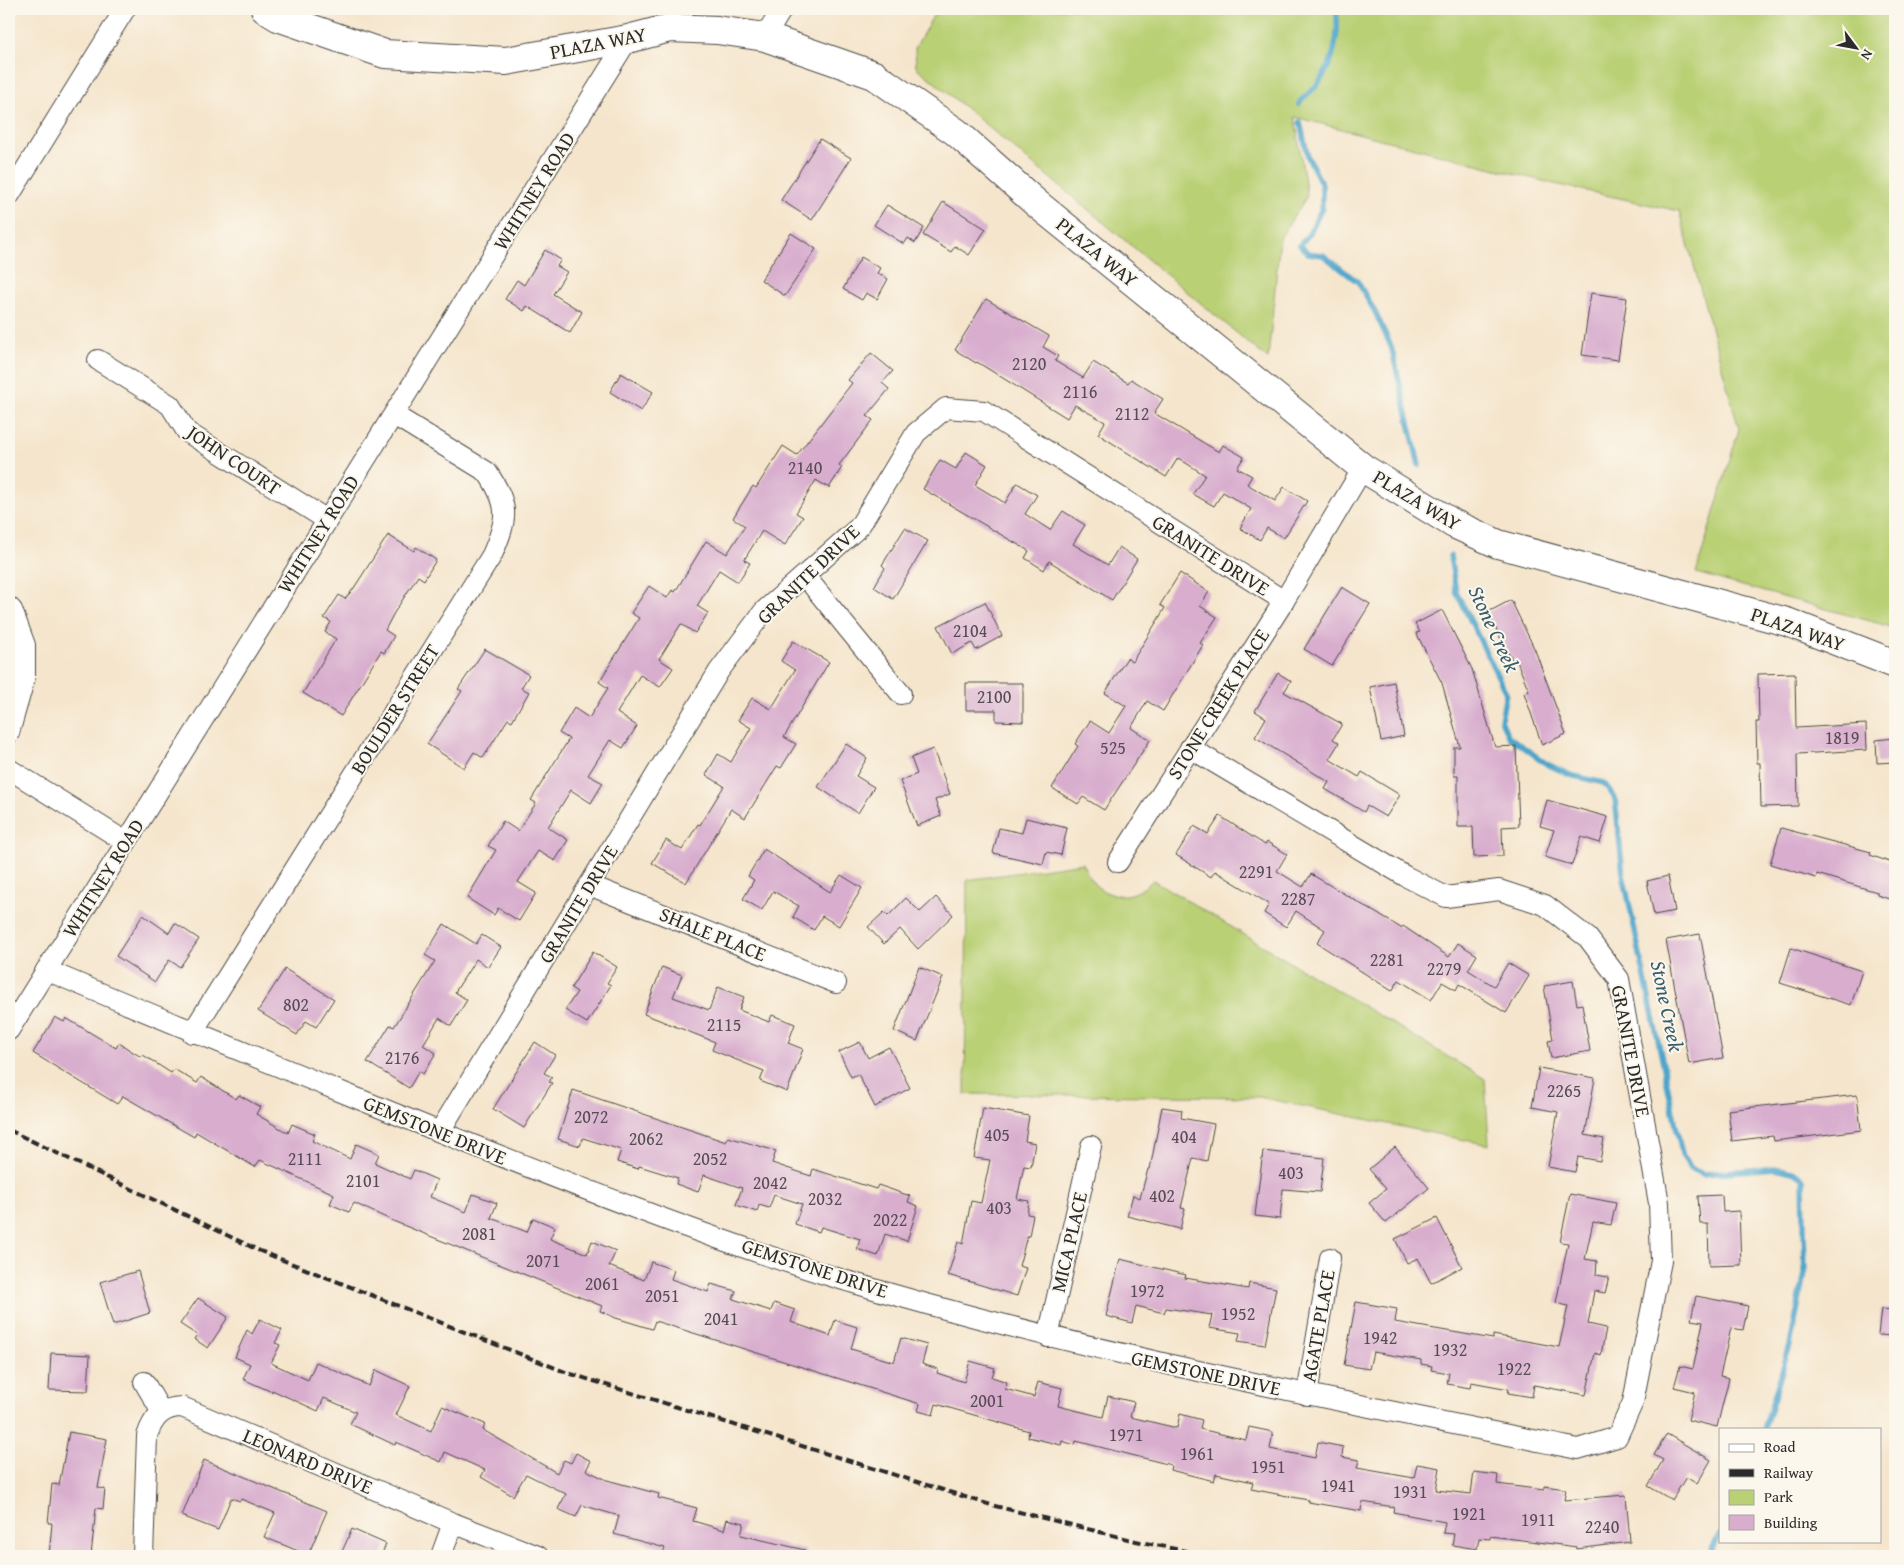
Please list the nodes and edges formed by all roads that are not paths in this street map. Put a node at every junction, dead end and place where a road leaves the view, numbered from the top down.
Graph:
1 (125, 9) edge
2 (265, 9) edge
3 (782, 9) edge
4 (669, 18) edge
5 (765, 36) junction
6 (628, 39) junction
7 (9, 196) edge
8 (98, 360) dead end
9 (394, 415) junction
10 (1364, 468) junction
11 (327, 520) junction
12 (805, 576) junction
13 (1284, 601) junction
14 (9, 607) edge
15 (1895, 664) edge
16 (900, 694) dead end
17 (9, 733) edge
18 (1190, 748) junction
19 (9, 769) edge
20 (126, 842) junction
21 (1118, 862) dead end
22 (590, 885) junction
23 (46, 970) junction
24 (836, 983) dead end
25 (9, 1030) edge
26 (192, 1033) junction
27 (440, 1131) junction
28 (1091, 1146) dead end
29 (1330, 1258) dead end
30 (1048, 1338) junction
31 (144, 1382) dead end
32 (1307, 1395) junction
33 (162, 1411) junction
34 (1616, 1437) joint
35 (453, 1523) junction
36 (143, 1556) edge
37 (441, 1556) edge
38 (538, 1556) edge

1 - 7 street
2 - 6 main road, PLAZA WAY
3 - 5 street
4 - 5 main road, PLAZA WAY
4 - 6 main road, PLAZA WAY
5 - 10 main road, PLAZA WAY
6 - 9 street, WHITNEY ROAD
8 - 11 street, JOHN COURT
9 - 11 street, WHITNEY ROAD
9 - 26 street, BOULDER STREET
10 - 13 street, STONE CREEK PLACE
10 - 15 main road, PLAZA WAY
11 - 20 street, WHITNEY ROAD
12 - 13 street, GRANITE DRIVE
12 - 16 street
12 - 22 street, GRANITE DRIVE
13 - 18 street, STONE CREEK PLACE
14 - 17 street
18 - 21 street, STONE CREEK PLACE
18 - 34 street, GRANITE DRIVE
19 - 20 street
20 - 23 street, WHITNEY ROAD
22 - 24 street, SHALE PLACE
22 - 27 street, GRANITE DRIVE
23 - 25 street, WHITNEY ROAD
23 - 26 street, GEMSTONE DRIVE
26 - 27 street, GEMSTONE DRIVE
27 - 30 street, GEMSTONE DRIVE
28 - 30 street, MICA PLACE
29 - 32 street, AGATE PLACE
30 - 32 street, GEMSTONE DRIVE
31 - 33 street
32 - 34 street, GEMSTONE DRIVE
33 - 35 street, LEONARD DRIVE
33 - 36 street
35 - 37 street
35 - 38 street, LEONARD DRIVE

